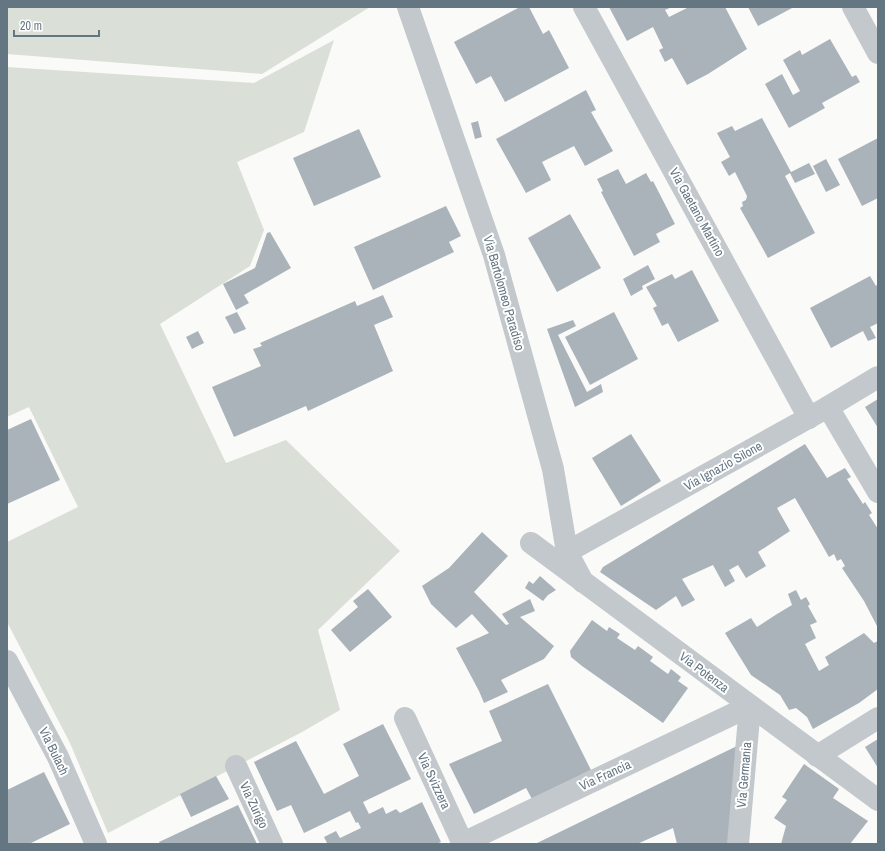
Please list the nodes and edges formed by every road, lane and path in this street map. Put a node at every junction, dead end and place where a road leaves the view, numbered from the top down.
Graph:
1 (408, 7) edge
2 (584, 7) edge
3 (853, 7) edge
4 (878, 53) edge
5 (878, 377) edge
6 (828, 407) junction
7 (809, 418) junction
8 (878, 492) edge
9 (531, 543) dead end
10 (566, 552) junction
11 (583, 582) junction
12 (7, 661) edge
13 (750, 706) junction
14 (404, 718) dead end
15 (878, 718) edge
16 (816, 756) junction
17 (236, 766) dead end
18 (878, 800) edge
19 (96, 844) edge
20 (272, 844) edge
21 (462, 844) edge
22 (738, 844) edge

1 - 10 street, Via Bartolomeo Paradiso
2 - 7 street, Via Gaetano Martino
3 - 4 street
5 - 6 street, Via Ignazio Silone
6 - 7 street, Via Ignazio Silone
6 - 8 street
7 - 10 street, Via Ignazio Silone
9 - 11 street, Via Potenza
10 - 11 street, Via Bartolomeo Paradiso
11 - 13 street, Via Potenza
12 - 19 street, Via Bulach
13 - 16 street, Via Potenza
13 - 21 street, Via Francia
13 - 22 street, Via Germania
14 - 21 street, Via Svizzera
15 - 16 street
16 - 18 street, Via Potenza
17 - 20 street, Via Zurigo

